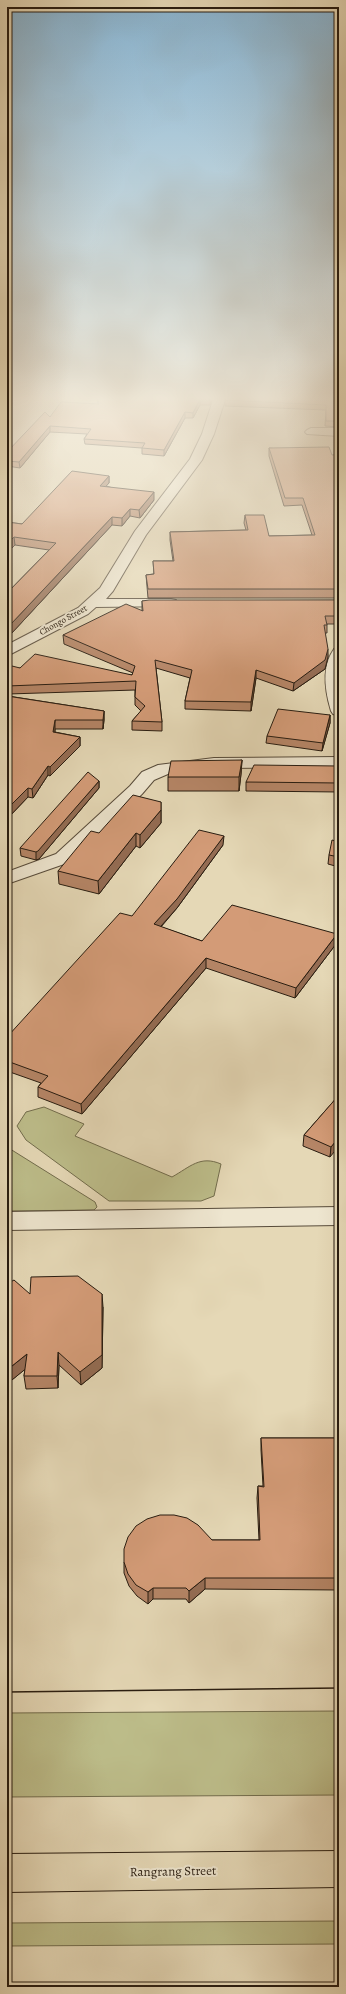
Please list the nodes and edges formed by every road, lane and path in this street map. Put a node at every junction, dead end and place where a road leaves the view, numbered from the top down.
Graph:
1 (173, 490) edge
2 (93, 603) junction
3 (182, 603) edge
4 (7, 651) edge
5 (339, 652) edge
6 (339, 712) edge
7 (339, 762) edge
8 (7, 878) edge
9 (339, 1216) edge
10 (7, 1221) edge
11 (339, 1869) edge
12 (7, 1873) edge

1 - 2 street, Chongo Street
2 - 3 street
2 - 4 street, Chongo Street
5 - 6 street
7 - 8 street
9 - 10 street
11 - 12 main road, Rangrang Street

